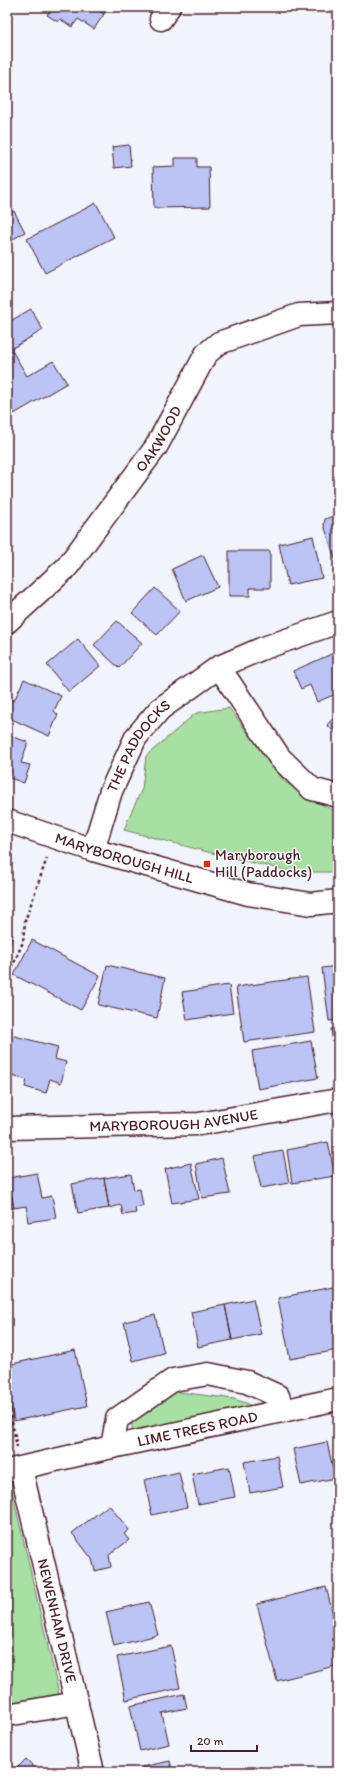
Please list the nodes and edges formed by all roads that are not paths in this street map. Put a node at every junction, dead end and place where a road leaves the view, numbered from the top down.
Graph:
1 (338, 313) edge
2 (7, 622) edge
3 (338, 622) edge
4 (218, 667) junction
5 (338, 796) edge
6 (7, 821) edge
7 (93, 850) junction
8 (338, 902) edge
9 (338, 1100) edge
10 (7, 1128) edge
11 (338, 1399) edge
12 (282, 1411) junction
13 (112, 1447) junction
14 (14, 1470) edge
15 (77, 1704) junction
16 (7, 1715) edge
17 (93, 1772) edge

1 - 2 street, OAKWOOD
3 - 4 street, THE PADDOCKS
4 - 5 street
4 - 7 street, THE PADDOCKS
6 - 7 street, MARYBOROUGH HILL
7 - 8 street, MARYBOROUGH HILL
9 - 10 street, MARYBOROUGH AVENUE
11 - 12 street, LIME TREES ROAD
12 - 13 street, LIME TREES ROAD
12 - 13 street, LIME TREES ROAD
13 - 14 street, LIME TREES ROAD
14 - 15 street, NEWENHAM DRIVE
15 - 16 street
15 - 17 street, NEWENHAM DRIVE

